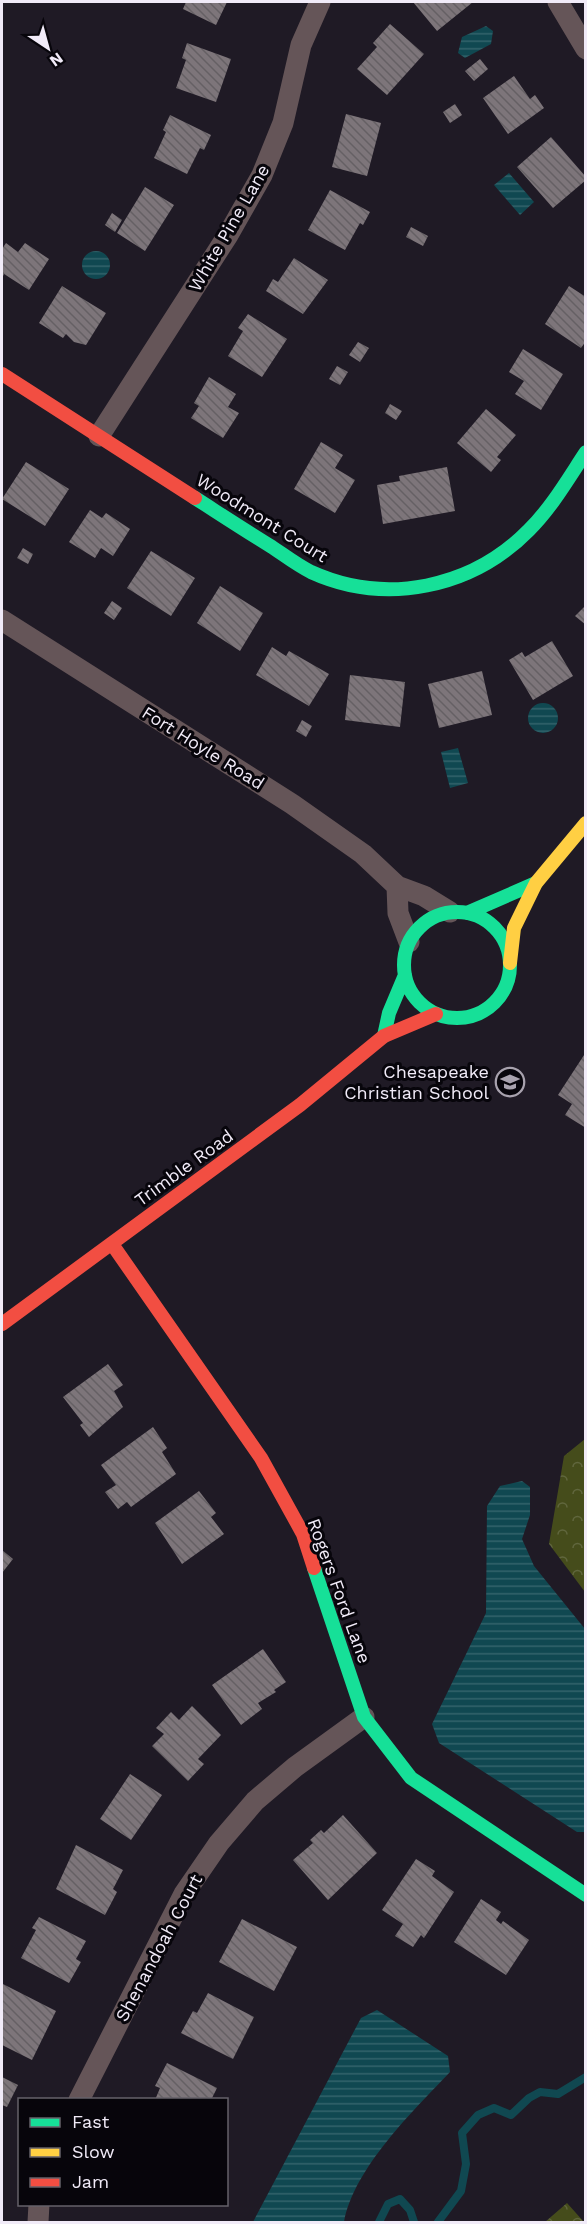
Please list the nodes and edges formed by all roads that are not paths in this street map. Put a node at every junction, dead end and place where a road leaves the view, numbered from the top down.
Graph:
1 (320, 2) edge
2 (558, 2) edge
3 (585, 48) edge
4 (2, 374) edge
5 (99, 436) junction
6 (585, 452) edge
7 (2, 620) edge
8 (585, 824) edge
9 (536, 883) junction
10 (397, 886) junction
11 (459, 913) junction
12 (409, 942) junction
13 (510, 963) junction
14 (405, 975) junction
15 (436, 1014) junction
16 (384, 1036) junction
17 (112, 1244) junction
18 (2, 1324) edge
19 (364, 1717) junction
20 (585, 1895) edge
21 (80, 2098) edge
22 (39, 2206) edge
23 (38, 2223) edge

1 - 5 street, White Pine Lane
2 - 3 street
4 - 5 street, Woodmont Court
5 - 6 street, Woodmont Court
7 - 10 street, Fort Hoyle Road
8 - 9 street
9 - 11 street
9 - 13 street
10 - 11 street, Fort Hoyle Road
10 - 12 street
11 - 12 street
11 - 13 street
12 - 14 street
13 - 15 street
14 - 15 street
14 - 16 street
15 - 16 street, Trimble Road
16 - 17 street, Trimble Road
17 - 18 street, Trimble Road
17 - 19 street, Rogers Ford Lane
19 - 20 street, Rogers Ford Lane
19 - 21 street, Shenandoah Court
22 - 23 street

